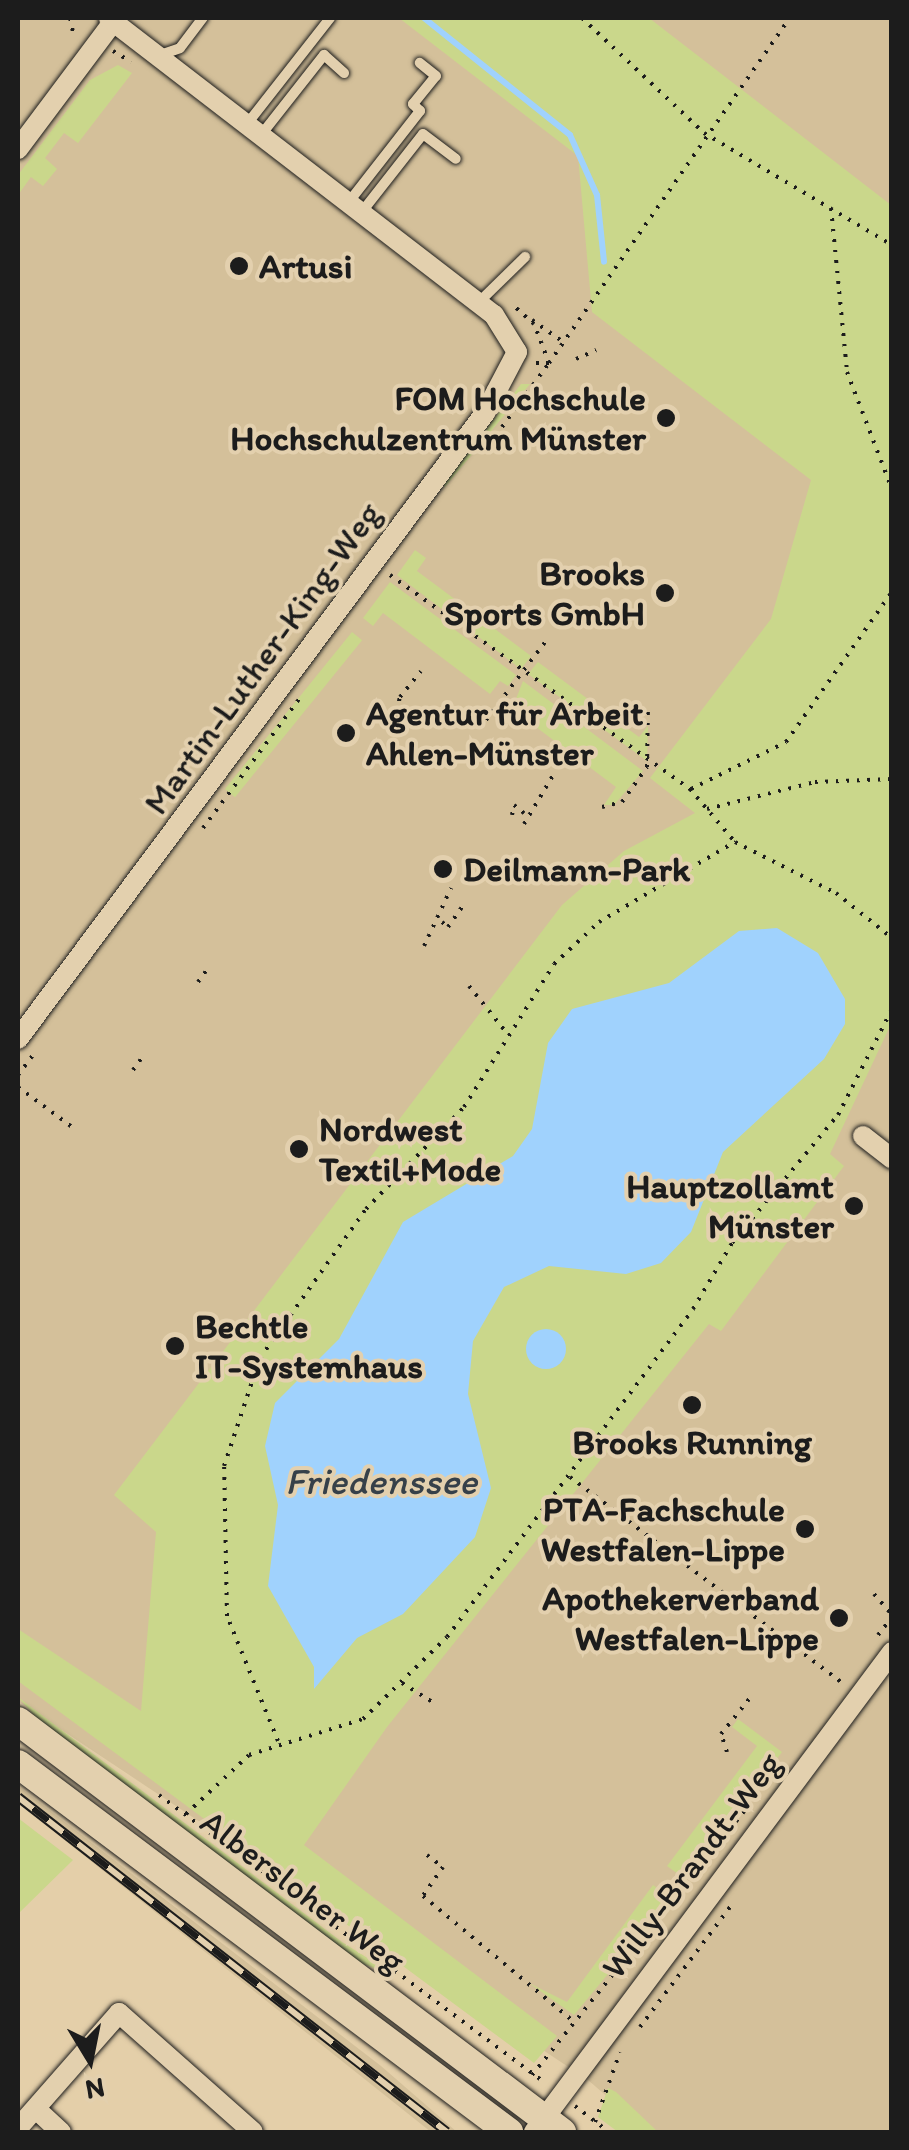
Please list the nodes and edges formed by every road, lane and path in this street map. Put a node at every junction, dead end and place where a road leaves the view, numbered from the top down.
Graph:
1 (204, 18) edge
2 (330, 18) edge
3 (582, 18) edge
4 (790, 18) edge
5 (72, 20) edge
6 (111, 20) edge
7 (99, 40) junction
8 (67, 48) dead end
9 (150, 61) junction
10 (420, 63) dead end
11 (344, 73) dead end
12 (254, 130) junction
13 (704, 134) junction
14 (18, 150) edge
15 (456, 159) dead end
16 (355, 208) junction
17 (830, 208) junction
18 (892, 245) edge
19 (525, 257) dead end
20 (487, 298) junction
21 (524, 314) junction
22 (562, 342) junction
23 (596, 350) dead end
24 (576, 359) dead end
25 (516, 362) junction
26 (549, 363) junction
27 (491, 442) dead end
28 (892, 489) edge
29 (372, 562) junction
30 (399, 564) dead end
31 (390, 576) junction
32 (379, 591) dead end
33 (892, 592) edge
34 (549, 637) dead end
35 (421, 671) dead end
36 (522, 672) junction
37 (305, 692) dead end
38 (648, 704) dead end
39 (486, 720) dead end
40 (394, 732) dead end
41 (647, 767) junction
42 (555, 772) dead end
43 (892, 779) edge
44 (690, 789) junction
45 (602, 807) dead end
46 (707, 808) junction
47 (524, 812) junction
48 (512, 815) dead end
49 (524, 824) dead end
50 (199, 834) dead end
51 (735, 842) junction
52 (451, 891) dead end
53 (465, 903) dead end
54 (442, 922) junction
55 (892, 938) edge
56 (424, 946) dead end
57 (206, 970) dead end
58 (198, 982) dead end
59 (469, 986) dead end
60 (892, 1010) edge
61 (506, 1032) junction
62 (18, 1038) edge
63 (38, 1048) dead end
64 (142, 1060) dead end
65 (133, 1070) dead end
66 (18, 1076) edge
67 (18, 1087) edge
68 (72, 1127) dead end
69 (863, 1136) dead end
70 (892, 1159) edge
71 (570, 1476) junction
72 (874, 1594) dead end
73 (892, 1615) edge
74 (892, 1652) edge
75 (402, 1682) junction
76 (851, 1689) junction
77 (832, 1696) dead end
78 (748, 1698) dead end
79 (434, 1704) dead end
80 (18, 1722) edge
81 (278, 1741) junction
82 (727, 1752) dead end
83 (18, 1764) edge
84 (779, 1766) dead end
85 (427, 1855) dead end
86 (739, 1892) dead end
87 (574, 2022) junction
88 (623, 2044) dead end
89 (619, 2054) junction
90 (517, 2064) dead end
91 (532, 2074) dead end
92 (36, 2109) junction
93 (595, 2122) dead end
94 (18, 2128) edge
95 (546, 2128) edge
96 (61, 2132) edge
97 (253, 2132) edge
98 (509, 2132) edge

1 - 9 lane
2 - 12 lane
3 - 13 path
4 - 13 path
5 - 7 path
5 - 8 path
6 - 7 street
6 - 9 street
7 - 9 path
7 - 14 street
9 - 12 street
10 - 16 lane
11 - 12 lane
12 - 16 street
13 - 17 path
13 - 22 path
15 - 16 lane
16 - 20 street
17 - 18 path
17 - 28 path
19 - 20 lane
20 - 21 path
20 - 25 street
21 - 22 path
21 - 26 path
22 - 26 path
23 - 24 path
25 - 26 path
25 - 29 street, Martin-Luther-King-Weg
26 - 27 path
29 - 31 path
29 - 62 street, Martin-Luther-King-Weg
30 - 31 path
31 - 32 path
31 - 36 path
33 - 44 path
34 - 36 path
35 - 40 path
36 - 39 path
36 - 41 path
37 - 50 path
38 - 41 path
41 - 44 path
41 - 45 path
42 - 47 path
43 - 46 path
44 - 46 path
46 - 51 path
47 - 48 path
47 - 49 path
51 - 55 path
51 - 61 path
52 - 54 path
53 - 54 path
54 - 56 path
57 - 58 path
59 - 61 path
60 - 71 path
61 - 81 path
63 - 66 path
64 - 65 path
67 - 68 path
69 - 70 street
71 - 75 path
71 - 76 path
72 - 73 path
74 - 76 street, Willy-Brandt-Weg
75 - 79 path
75 - 81 path
76 - 77 path
76 - 95 street, Willy-Brandt-Weg
78 - 82 path
80 - 95 main road, Albersloher Weg
81 - 90 path
83 - 98 main road, Albersloher Weg
84 - 87 path
85 - 87 path
86 - 89 path
87 - 91 path
88 - 89 path
89 - 93 path
92 - 94 street
92 - 96 street
92 - 97 street

